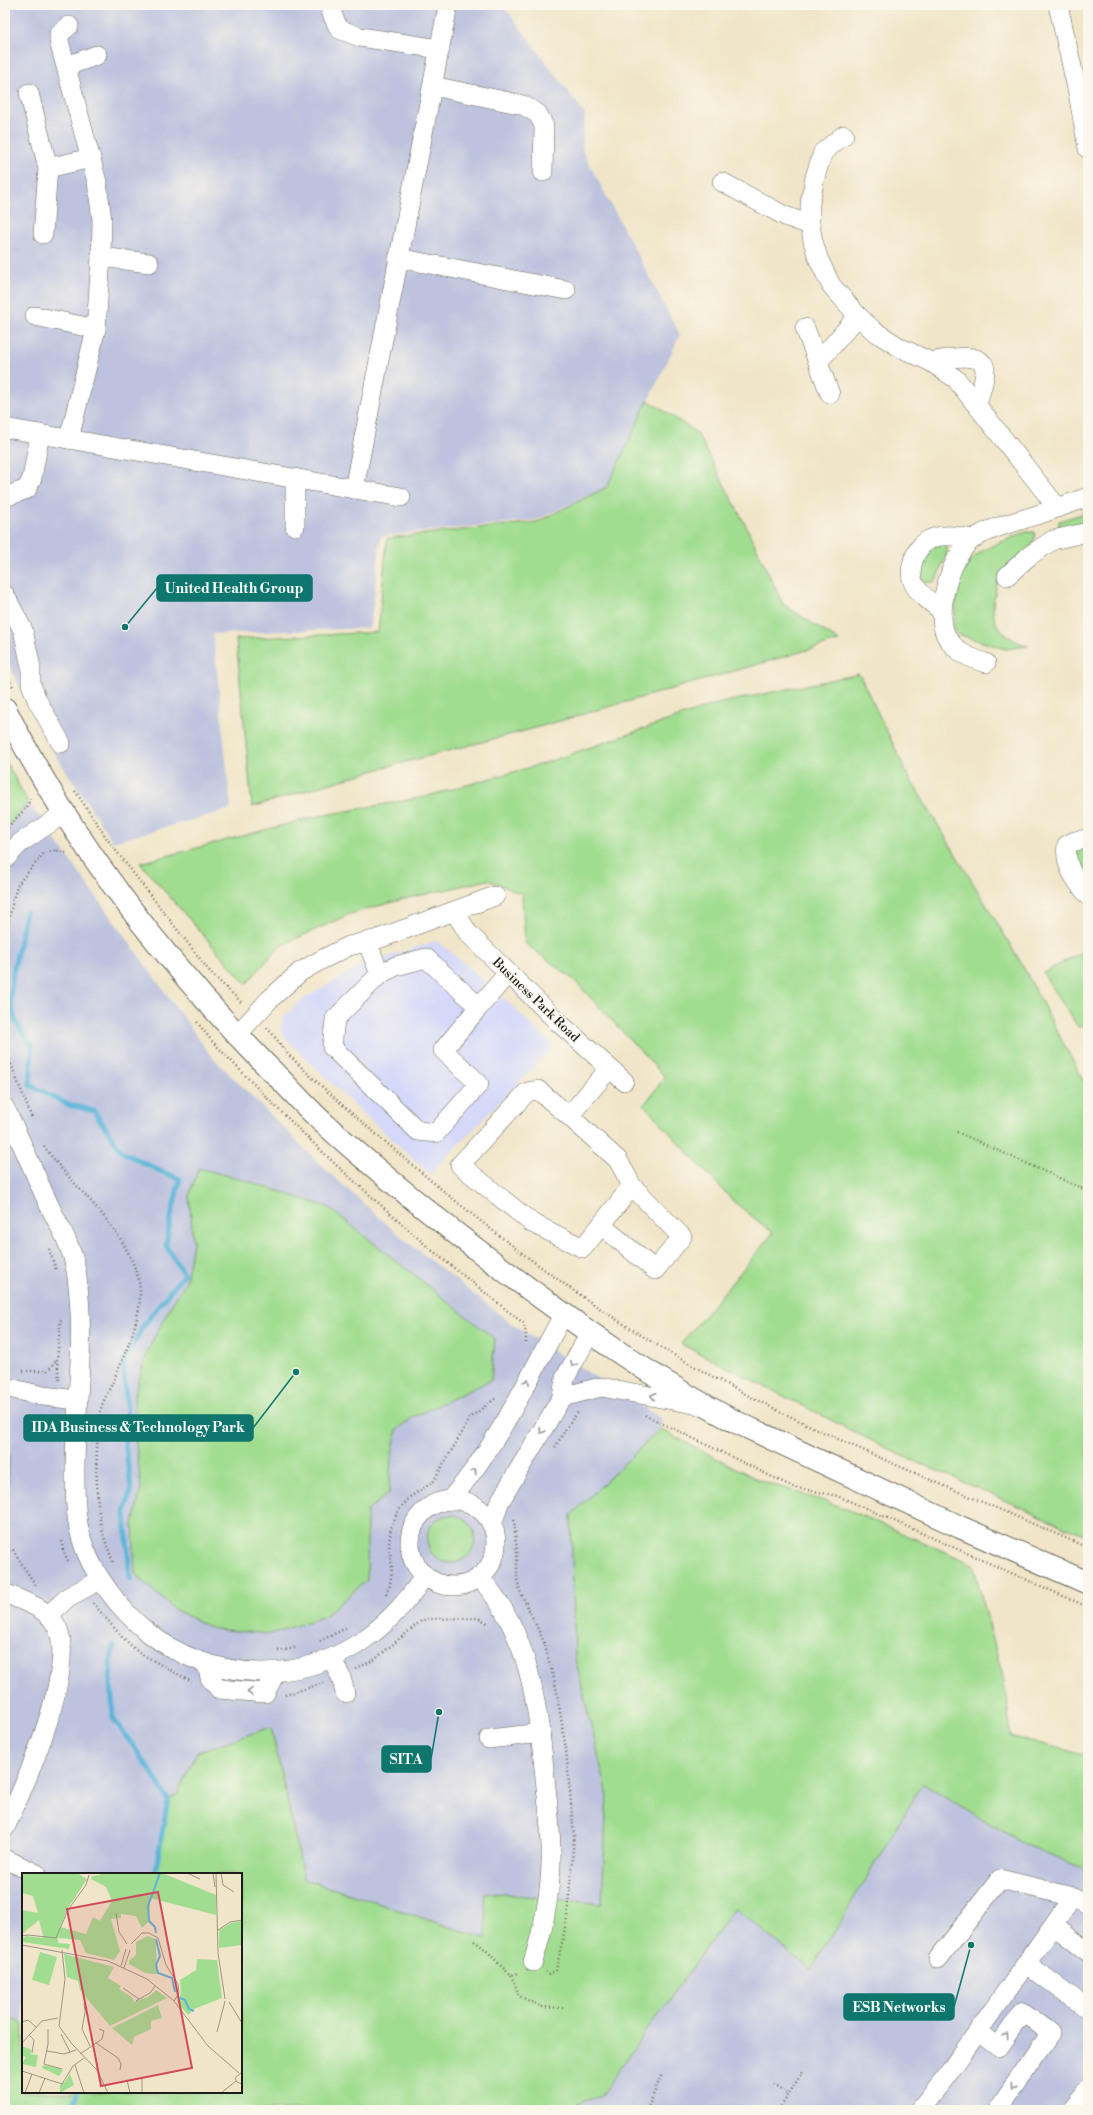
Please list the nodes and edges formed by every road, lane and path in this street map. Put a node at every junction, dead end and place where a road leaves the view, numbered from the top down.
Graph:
1 (333, 5) edge
2 (448, 5) edge
3 (1058, 5) edge
4 (69, 26) dead end
5 (440, 49) junction
6 (97, 55) dead end
7 (67, 66) junction
8 (434, 86) junction
9 (29, 93) dead end
10 (844, 135) dead end
11 (1088, 149) edge
12 (91, 158) junction
13 (48, 168) junction
14 (543, 172) dead end
15 (722, 182) dead end
16 (810, 225) junction
17 (43, 234) dead end
18 (101, 257) junction
19 (398, 258) junction
20 (149, 264) dead end
21 (566, 290) dead end
22 (35, 316) dead end
23 (858, 316) junction
24 (805, 328) dead end
25 (96, 329) junction
26 (818, 362) junction
27 (931, 362) junction
28 (830, 394) dead end
29 (977, 405) junction
30 (5, 428) edge
31 (40, 434) junction
32 (69, 439) junction
33 (295, 478) junction
34 (354, 489) junction
35 (5, 497) edge
36 (401, 497) dead end
37 (1088, 497) edge
38 (1050, 510) junction
39 (295, 526) dead end
40 (1088, 532) edge
41 (972, 539) junction
42 (1054, 540) junction
43 (1007, 576) dead end
44 (5, 595) edge
45 (942, 611) junction
46 (986, 663) dead end
47 (5, 709) edge
48 (61, 743) dead end
49 (31, 795) dead end
50 (63, 814) junction
51 (5, 830) edge
52 (1088, 839) edge
53 (72, 854) dead end
54 (5, 859) edge
55 (1088, 895) edge
56 (495, 896) dead end
57 (456, 912) junction
58 (5, 940) edge
59 (367, 942) junction
60 (508, 973) junction
61 (380, 974) junction
62 (479, 1007) junction
63 (237, 1035) junction
64 (5, 1050) edge
65 (609, 1069) junction
66 (624, 1081) dead end
67 (5, 1108) edge
68 (569, 1116) junction
69 (33, 1121) dead end
70 (957, 1132) dead end
71 (41, 1142) dead end
72 (632, 1186) junction
73 (1088, 1191) edge
74 (601, 1226) junction
75 (563, 1314) junction
76 (590, 1333) junction
77 (57, 1360) dead end
78 (18, 1370) dead end
79 (5, 1387) edge
80 (501, 1394) dead end
81 (562, 1398) junction
82 (77, 1400) junction
83 (705, 1406) junction
84 (580, 1411) dead end
85 (644, 1414) dead end
86 (574, 1416) dead end
87 (450, 1500) junction
88 (492, 1525) junction
89 (5, 1551) edge
90 (114, 1566) dead end
91 (425, 1576) junction
92 (478, 1577) junction
93 (100, 1580) junction
94 (1088, 1583) edge
95 (5, 1593) edge
96 (384, 1598) dead end
97 (1088, 1607) edge
98 (43, 1611) junction
99 (350, 1626) dead end
100 (492, 1628) dead end
101 (318, 1642) dead end
102 (297, 1648) dead end
103 (275, 1652) dead end
104 (332, 1659) junction
105 (207, 1664) junction
106 (276, 1672) junction
107 (343, 1685) junction
108 (265, 1693) junction
109 (541, 1733) junction
110 (489, 1739) dead end
111 (5, 1828) edge
112 (5, 1859) edge
113 (35, 1873) edge
114 (1081, 1901) edge
115 (1054, 1926) junction
116 (474, 1940) dead end
117 (1088, 1952) edge
118 (938, 1959) dead end
119 (533, 1962) joint
120 (1027, 1964) junction
121 (511, 1975) junction
122 (564, 2008) dead end
123 (1088, 2009) edge
124 (979, 2032) junction
125 (803, 2071) dead end
126 (662, 2074) dead end
127 (772, 2084) dead end
128 (1088, 2089) edge
129 (788, 2094) junction
130 (646, 2110) edge
131 (779, 2110) edge
132 (919, 2110) edge
133 (997, 2110) edge
134 (1072, 2110) edge

1 - 5 street
2 - 5 street
3 - 11 street
4 - 7 street
5 - 8 street
6 - 7 street
7 - 12 street
8 - 14 street
8 - 19 street
9 - 13 street
10 - 16 street
12 - 13 street
12 - 18 street
13 - 17 street
15 - 16 street
16 - 23 street
18 - 20 street
18 - 25 street
19 - 21 street
19 - 34 street
22 - 25 street
23 - 26 street
23 - 27 street
24 - 26 street
25 - 32 street
26 - 28 street
27 - 29 street
27 - 29 street
29 - 38 street
30 - 31 street
31 - 32 street
31 - 35 street
32 - 33 street
33 - 34 street
33 - 39 street
34 - 36 street
37 - 38 street
38 - 41 street
38 - 42 street
40 - 42 street
41 - 45 street
41 - 45 street
42 - 43 street
44 - 48 street
45 - 46 street
47 - 50 main road
49 - 51 path
50 - 54 street
50 - 63 main road
52 - 55 street
53 - 58 path
56 - 57 street
57 - 59 street
57 - 60 street, Business Park Road
59 - 61 street
59 - 63 street
60 - 62 street
60 - 65 street, Business Park Road
61 - 62 street
61 - 62 street
63 - 75 main road
64 - 69 path
65 - 66 street, Business Park Road
65 - 68 street
67 - 82 street
68 - 72 street
68 - 74 street
70 - 73 path
71 - 90 path
72 - 74 street
72 - 74 street
75 - 76 main road
87 -> 75 street
76 -> 81 street
76 - 83 main road
77 - 78 path
79 - 82 street
80 - 96 path
83 -> 81 street
81 -> 88 street
82 - 93 street
83 - 94 main road
84 - 86 path
85 - 97 path
87 - 88 street
87 - 91 street
88 - 92 street
89 - 98 path
91 - 92 street
91 - 104 street
92 - 109 street
93 - 98 street
93 - 105 street
95 - 98 street
98 - 111 street
99 - 101 path
100 - 107 path
102 - 103 path
104 - 106 street
104 - 107 street
105 - 106 street
108 -> 105 street
106 - 108 street
107 - 108 path
109 - 110 street
109 - 119 street
112 - 113 street
114 - 115 street
114 - 118 street
115 - 117 street
115 - 120 street
116 - 121 path
119 - 121 path
120 - 123 street
120 - 124 street
121 - 122 path
124 - 132 street
124 -> 133 street
125 - 129 path
126 - 130 path
127 - 129 path
128 - 134 street
129 - 131 path

